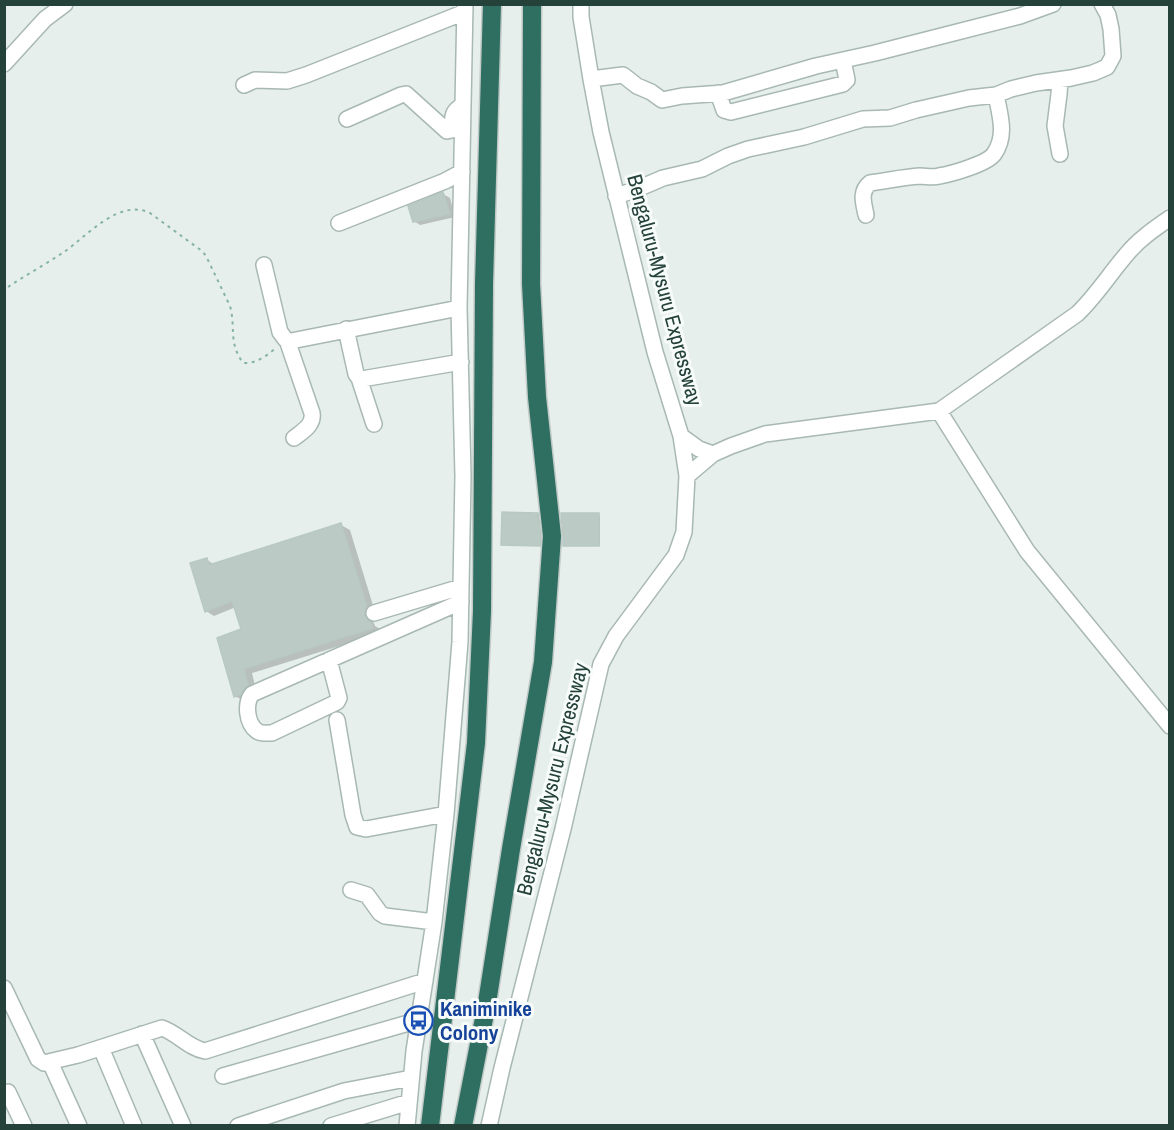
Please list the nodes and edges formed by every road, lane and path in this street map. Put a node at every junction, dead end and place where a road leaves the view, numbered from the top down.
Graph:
1 (65, 4) edge
2 (492, 4) edge
3 (532, 4) edge
4 (581, 4) edge
5 (1053, 4) edge
6 (1102, 4) edge
7 (465, 8) edge
8 (843, 60) junction
9 (4, 64) edge
10 (591, 79) junction
11 (1060, 80) junction
12 (244, 85) dead end
13 (718, 93) junction
14 (996, 95) junction
15 (463, 105) junction
16 (347, 119) dead end
17 (1060, 154) dead end
18 (462, 172) junction
19 (616, 195) junction
20 (866, 215) dead end
21 (1170, 218) edge
22 (339, 223) dead end
23 (264, 265) dead end
24 (8, 287) dead end
25 (459, 308) junction
26 (346, 329) junction
27 (287, 340) junction
28 (461, 362) junction
29 (359, 378) junction
30 (939, 411) junction
31 (374, 424) dead end
32 (681, 436) junction
33 (294, 438) dead end
34 (713, 454) junction
35 (687, 476) junction
36 (461, 595) junction
37 (374, 613) dead end
38 (329, 660) junction
39 (337, 720) dead end
40 (1170, 726) edge
41 (446, 814) junction
42 (351, 890) dead end
43 (434, 922) junction
44 (425, 981) junction
45 (5, 990) edge
46 (418, 1020) junction
47 (142, 1034) junction
48 (101, 1048) junction
49 (50, 1062) junction
50 (223, 1076) dead end
51 (411, 1078) junction
52 (8, 1092) dead end
53 (410, 1102) junction
54 (491, 1124) edge
55 (24, 1125) edge
56 (79, 1125) edge
57 (134, 1125) edge
58 (183, 1125) edge
59 (238, 1125) edge
60 (331, 1125) edge
61 (408, 1125) edge
62 (430, 1125) edge
63 (463, 1125) edge

1 - 9 street
2 - 62 highway
3 - 63 highway, Bengaluru-Mysuru Expressway
4 - 10 street, Bengaluru-Mysuru Expressway
5 - 8 street
6 - 11 street
7 - 12 street
7 - 15 street
8 - 13 street
8 - 13 street
10 - 13 street
10 - 19 street, Bengaluru-Mysuru Expressway
11 - 14 street
11 - 17 street
14 - 19 street
14 - 20 street
15 - 16 street
15 - 18 street
18 - 22 street
18 - 25 street
19 - 32 street, Bengaluru-Mysuru Expressway
21 - 30 street
23 - 27 street
24 - 27 path
25 - 26 street
25 - 28 street
26 - 27 street
26 - 29 street
27 - 33 street
28 - 29 street
28 - 36 street
29 - 31 street
30 - 34 street
30 - 40 street
32 - 34 street
32 - 35 street, Bengaluru-Mysuru Expressway
34 - 35 street
35 - 54 street, Bengaluru-Mysuru Expressway
36 - 37 street
36 - 38 street
36 - 41 street
38 - 38 street
39 - 41 street
41 - 43 street
42 - 43 street
43 - 44 street
44 - 46 street
44 - 47 street
45 - 49 street
46 - 50 street
46 - 51 street
47 - 48 street
47 - 58 street
48 - 49 street
48 - 57 street
49 - 56 street
51 - 53 street
51 - 59 street
52 - 55 street
53 - 60 street
53 - 61 street

